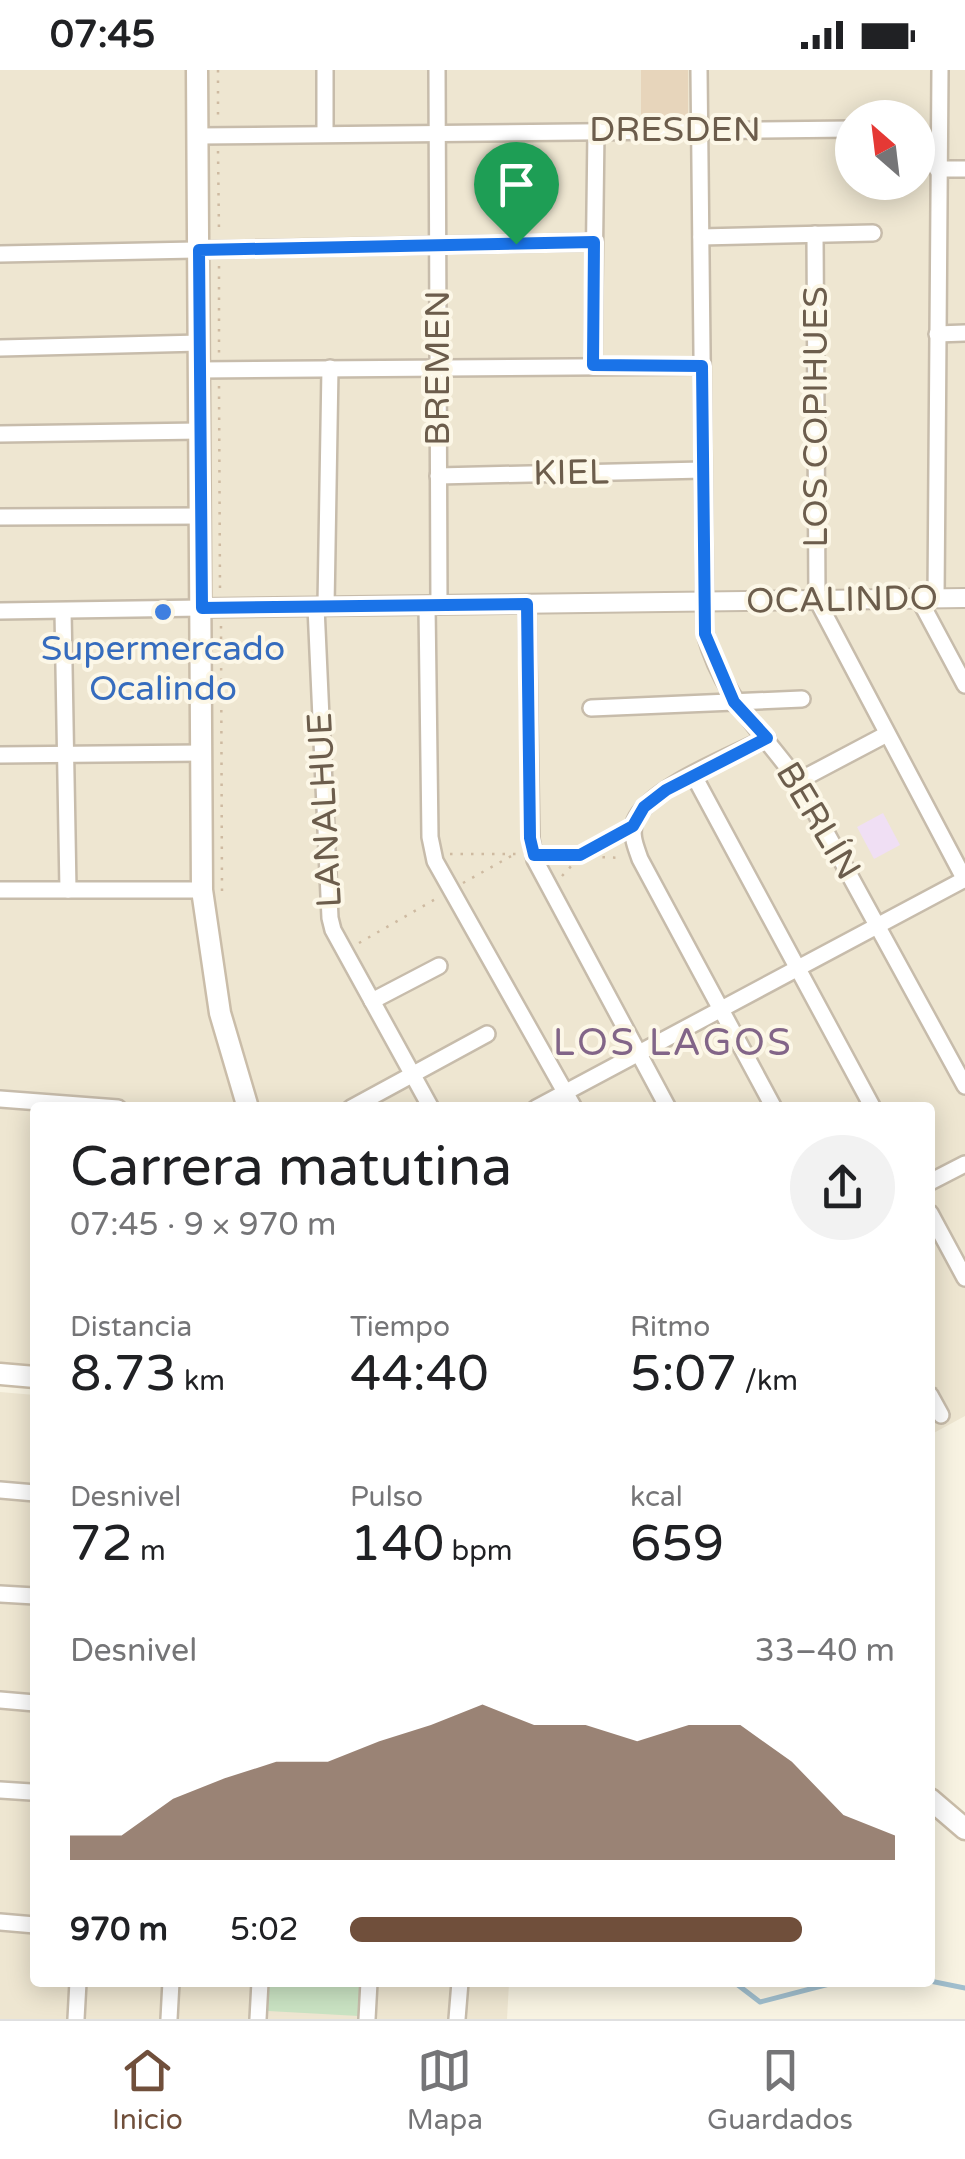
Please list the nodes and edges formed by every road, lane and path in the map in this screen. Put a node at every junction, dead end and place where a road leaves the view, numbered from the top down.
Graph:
1 (198, 70) edge
2 (325, 70) edge
3 (437, 70) edge
4 (700, 70) edge
5 (940, 70) edge
6 (835, 129) edge
7 (596, 130) junction
8 (700, 130) junction
9 (437, 132) junction
10 (324, 134) junction
11 (198, 136) junction
12 (965, 168) edge
13 (937, 169) junction
14 (873, 232) dead end
15 (815, 234) junction
16 (701, 237) junction
17 (594, 242) junction
18 (438, 245) junction
19 (199, 250) junction
20 (0, 254) edge
21 (937, 334) junction
22 (965, 334) edge
23 (200, 343) junction
24 (0, 348) edge
25 (593, 365) junction
26 (438, 366) junction
27 (702, 366) junction
28 (330, 368) junction
29 (200, 370) junction
30 (200, 430) junction
31 (0, 434) edge
32 (703, 470) junction
33 (438, 476) junction
34 (201, 516) junction
35 (0, 517) edge
36 (965, 598) edge
37 (928, 599) junction
38 (816, 600) junction
39 (704, 602) junction
40 (527, 604) junction
41 (321, 606) junction
42 (433, 606) junction
43 (202, 608) junction
44 (0, 611) edge
45 (63, 611) junction
46 (965, 685) edge
47 (802, 699) dead end
48 (734, 702) junction
49 (591, 708) dead end
50 (886, 734) junction
51 (767, 738) junction
52 (202, 753) junction
53 (0, 755) edge
54 (65, 755) junction
55 (694, 776) junction
56 (798, 781) junction
57 (633, 826) junction
58 (434, 854) junction
59 (534, 855) junction
60 (580, 855) junction
61 (640, 860) junction
62 (965, 879) edge
63 (550, 888) junction
64 (1, 890) edge
65 (68, 890) junction
66 (202, 890) junction
67 (450, 890) junction
68 (879, 925) junction
69 (344, 951) junction
70 (439, 966) dead end
71 (798, 968) junction
72 (372, 1001) junction
73 (721, 1009) junction
74 (487, 1034) dead end
75 (639, 1052) junction
76 (413, 1075) junction
77 (965, 1086) edge
78 (566, 1091) junction
79 (0, 1099) edge
80 (39, 1102) edge
81 (246, 1102) edge
82 (362, 1102) edge
83 (428, 1102) edge
84 (547, 1102) edge
85 (571, 1102) edge
86 (665, 1102) edge
87 (771, 1102) edge
88 (870, 1102) edge
89 (965, 1164) edge
90 (935, 1179) edge
91 (935, 1222) edge
92 (965, 1278) edge
93 (0, 1374) edge
94 (30, 1377) edge
95 (935, 1404) edge
96 (941, 1415) dead end
97 (0, 1490) edge
98 (30, 1492) edge
99 (0, 1594) edge
100 (30, 1596) edge
101 (0, 1700) edge
102 (30, 1703) edge
103 (0, 1790) edge
104 (30, 1792) edge
105 (935, 1803) edge
106 (965, 1829) edge
107 (0, 1922) edge
108 (30, 1924) edge
109 (78, 1987) edge
110 (171, 1987) edge
111 (260, 1987) edge
112 (369, 1987) edge
113 (460, 1987) edge
114 (76, 2019) edge
115 (169, 2019) edge
116 (258, 2019) edge
117 (367, 2019) edge
118 (457, 2019) edge

1 - 11 main road
2 - 10 street
3 - 9 street, BREMEN
4 - 8 street, BERLÍN
5 - 13 street
6 - 8 street, DRESDEN
7 - 8 street, DRESDEN
7 - 9 street, DRESDEN
7 - 17 street
8 - 16 street, BERLÍN
9 - 10 street, DRESDEN
9 - 18 street, BREMEN
10 - 11 street, DRESDEN
11 - 19 main road
12 - 13 street
13 - 21 street
14 - 15 street, LOS COPIHUES
15 - 16 street, LOS COPIHUES
15 - 38 street, LOS COPIHUES
16 - 27 street, BERLÍN
17 - 18 street
17 - 25 street
18 - 19 street
18 - 26 street, BREMEN
19 - 20 street
19 - 23 main road
21 - 22 street
21 - 37 street
23 - 24 street
23 - 29 main road
25 - 26 street
25 - 27 street
26 - 28 street
26 - 33 street, BREMEN
27 - 32 street, BERLÍN
28 - 29 street
28 - 41 street, LANALHUE
29 - 30 main road
30 - 31 street
30 - 34 main road
32 - 33 street, KIEL
32 - 39 street, BERLÍN
33 - 42 street, BREMEN
34 - 35 street
34 - 43 main road
36 - 37 street, OCALINDO
37 - 38 street, OCALINDO
37 - 46 street
38 - 39 street, OCALINDO
38 - 50 street
39 - 40 street, OCALINDO
39 - 48 street, BERLÍN
40 - 42 street, OCALINDO
40 - 59 street
41 - 42 street, OCALINDO
41 - 43 street, OCALINDO
41 - 69 street, LANALHUE
42 - 58 street, BREMEN
43 - 45 street, OCALINDO
43 - 52 main road
44 - 45 street, OCALINDO
45 - 54 street
47 - 48 street
48 - 49 street
48 - 51 street, BERLÍN
50 - 56 street
50 - 62 street
51 - 55 street
51 - 56 street, BERLÍN
52 - 54 street
52 - 66 main road
53 - 54 street
54 - 65 street
55 - 57 street
55 - 71 street
56 - 68 street, BERLÍN
57 - 60 path
57 - 61 street
58 - 67 street, BREMEN
58 - 67 path
59 - 60 path
59 - 63 street
60 - 61 path
60 - 63 path
61 - 73 street
62 - 68 street
63 - 75 street
64 - 65 street
65 - 66 street
66 - 81 main road
67 - 69 path
67 - 78 street, BREMEN
68 - 71 street
68 - 77 street, BERLÍN
69 - 72 street, LANALHUE
70 - 72 street
71 - 73 street
71 - 88 street
72 - 76 street, LANALHUE
73 - 75 street
73 - 87 street
74 - 76 street
75 - 78 street
75 - 86 street
76 - 82 street
76 - 83 street, LANALHUE
78 - 84 street
78 - 85 street, BREMEN
79 - 80 street
89 - 90 street
91 - 92 street
93 - 94 main road
95 - 96 street
97 - 98 street
99 - 100 street
101 - 102 street
103 - 104 street
105 - 106 main road
107 - 108 street
109 - 114 street
110 - 115 street
111 - 116 street
112 - 117 street
113 - 118 street

